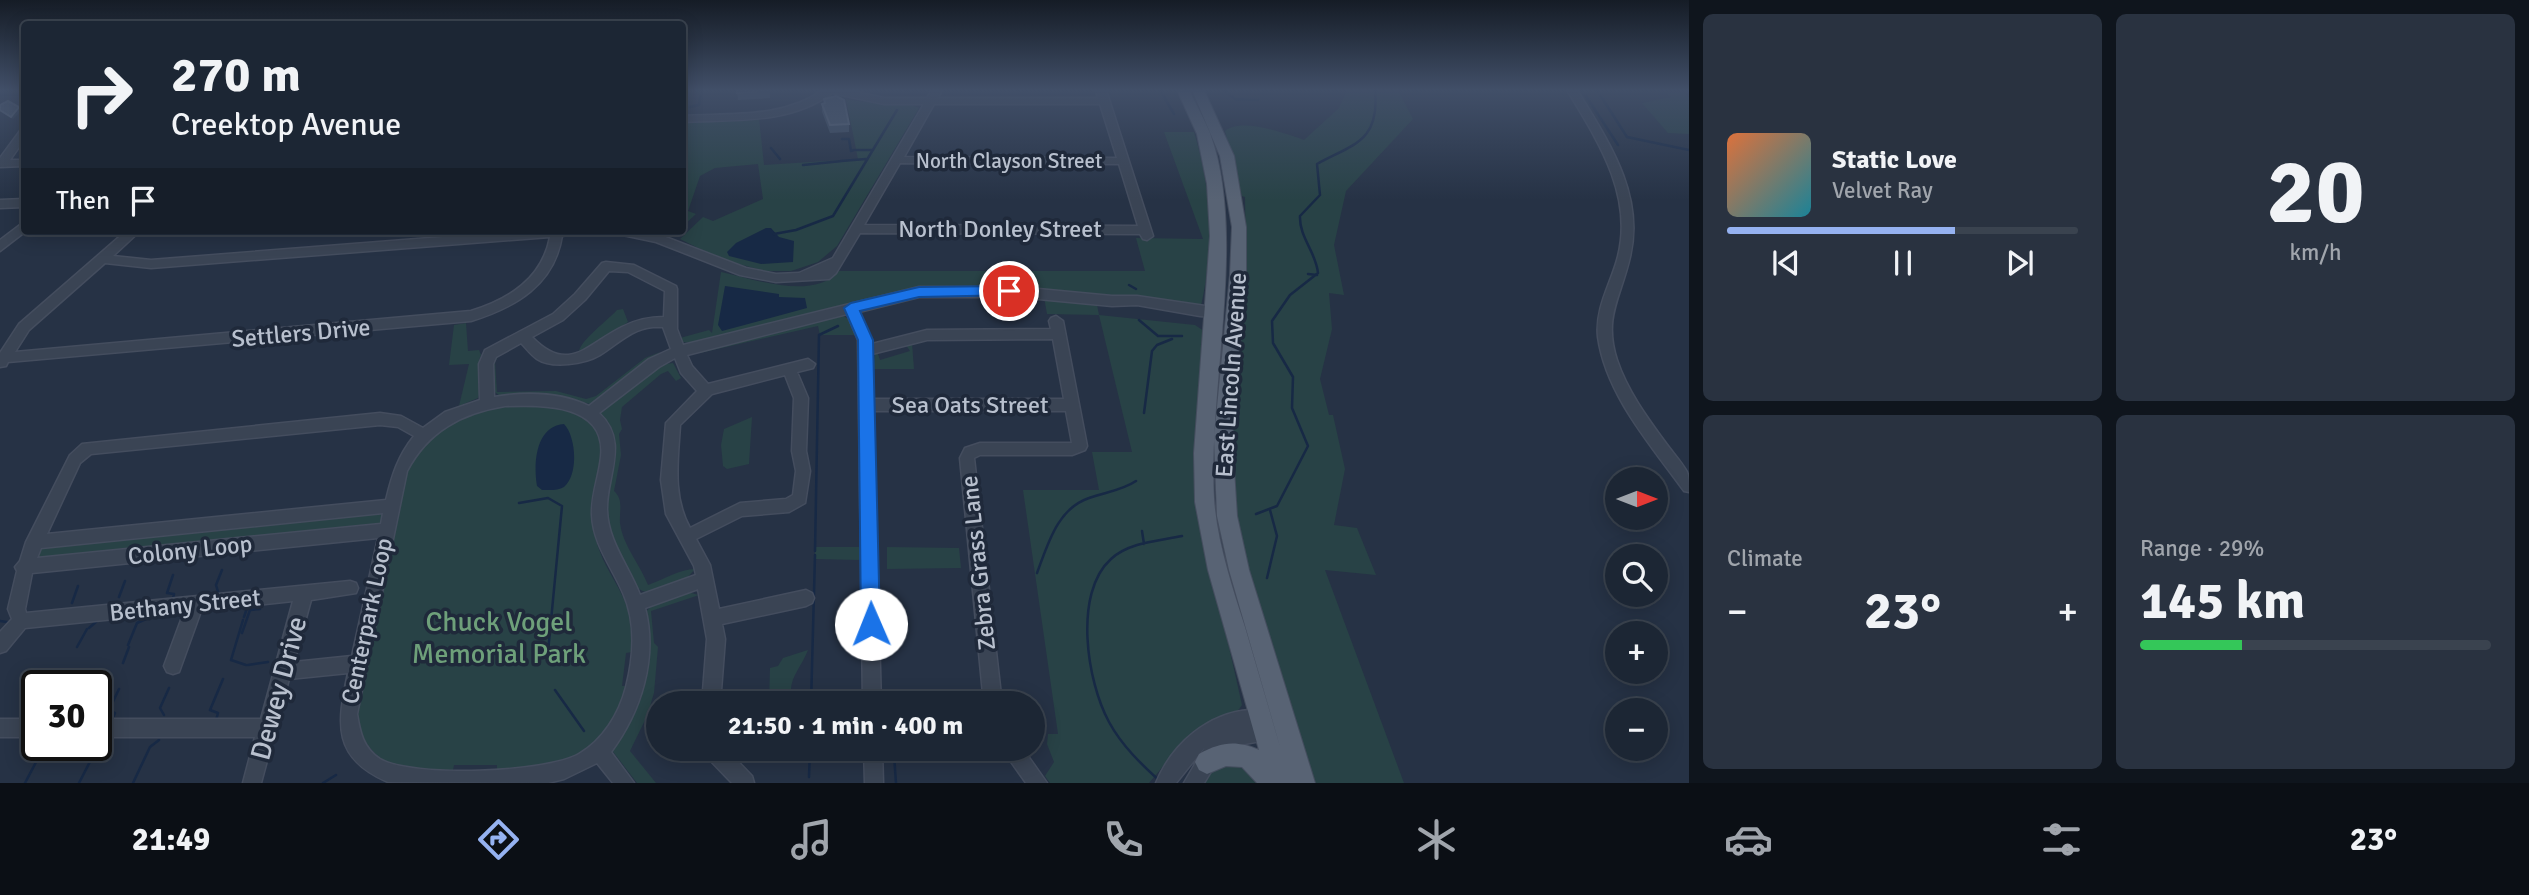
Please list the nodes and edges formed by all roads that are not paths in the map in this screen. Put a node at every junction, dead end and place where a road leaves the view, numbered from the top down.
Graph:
1 (916, 127) edge
2 (1113, 127) edge
3 (1200, 127) edge
4 (1214, 127) edge
5 (1595, 127) edge
6 (21, 134) edge
7 (895, 160) junction
8 (1123, 161) junction
9 (21, 163) edge
10 (0, 164) edge
11 (21, 202) edge
12 (0, 204) edge
13 (21, 229) edge
14 (856, 229) junction
15 (130, 235) edge
16 (508, 235) edge
17 (556, 235) edge
18 (640, 235) edge
19 (0, 247) edge
20 (103, 259) junction
21 (851, 308) junction
22 (1212, 319) junction
23 (670, 322) junction
24 (524, 338) junction
25 (679, 351) junction
26 (866, 351) junction
27 (1, 360) edge
28 (808, 364) dead end
29 (789, 369) junction
30 (705, 391) junction
31 (487, 402) junction
32 (866, 405) junction
33 (1073, 405) junction
34 (590, 413) junction
35 (424, 435) junction
36 (1689, 486) edge
37 (391, 506) junction
38 (386, 530) junction
39 (686, 537) junction
40 (34, 542) junction
41 (23, 567) junction
42 (706, 579) junction
43 (349, 588) dead end
44 (304, 593) junction
45 (806, 598) dead end
46 (195, 604) junction
47 (636, 604) junction
48 (713, 618) junction
49 (21, 621) junction
50 (0, 645) edge
51 (356, 664) junction
52 (173, 666) dead end
53 (283, 671) junction
54 (712, 691) edge
55 (872, 691) edge
56 (992, 691) edge
57 (1271, 727) junction
58 (0, 728) edge
59 (21, 728) edge
60 (112, 728) edge
61 (267, 728) junction
62 (598, 750) junction
63 (724, 761) edge
64 (873, 761) edge
65 (1021, 761) edge
66 (1207, 762) junction
67 (1168, 778) edge
68 (520, 781) edge
69 (252, 783) edge
70 (625, 783) edge
71 (745, 783) edge
72 (874, 783) edge
73 (1038, 783) edge
74 (1192, 783) edge
75 (1269, 783) edge
76 (1280, 783) edge
77 (1303, 783) edge

1 - 7 street
2 - 8 street
3 - 22 main road, East Lincoln Avenue
4 - 57 main road, East Lincoln Avenue
5 - 36 street
6 - 10 street
7 - 8 street, North Clayson Street
7 - 14 street
8 - 14 street, North Donley Street
9 - 10 street
11 - 12 street
13 - 19 street
14 - 18 street
15 - 20 street
16 - 20 street
17 - 27 street, Settlers Drive
20 - 27 street
21 - 22 street
21 - 25 street
21 - 26 street
22 - 57 main road, East Lincoln Avenue
23 - 24 street
23 - 24 street
23 - 25 street
24 - 31 street
25 - 30 street
25 - 34 street
26 - 32 street
26 - 33 street, Zebra Grass Lane
28 - 29 street
29 - 30 street
29 - 39 street
30 - 39 street
31 - 34 street, Centerpark Loop
31 - 35 street, Centerpark Loop
32 - 33 street, Sea Oats Street
32 - 55 street
33 - 56 street, Zebra Grass Lane
34 - 47 street, Centerpark Loop
35 - 37 street, Centerpark Loop
35 - 40 street
37 - 38 street, Centerpark Loop
37 - 40 street, Colony Loop
38 - 41 street, Colony Loop
38 - 51 street, Centerpark Loop
39 - 42 street
40 - 41 street
41 - 49 street
42 - 47 street
42 - 48 street
43 - 44 street, Bethany Street
44 - 46 street, Bethany Street
44 - 53 street, Dewey Drive
45 - 48 street
46 - 49 street, Bethany Street
46 - 52 street
47 - 62 street, Centerpark Loop
48 - 54 street
49 - 50 street
51 - 53 street
51 - 68 street, Centerpark Loop
53 - 61 street, Dewey Drive
57 - 66 street
57 - 67 street
57 - 76 main road, East Lincoln Avenue
57 - 77 main road, East Lincoln Avenue
58 - 59 street
60 - 61 street
61 - 69 street, Dewey Drive
62 - 68 street, Centerpark Loop
62 - 70 street
63 - 71 street
64 - 72 street
65 - 73 street
66 - 74 street
66 - 75 main road

